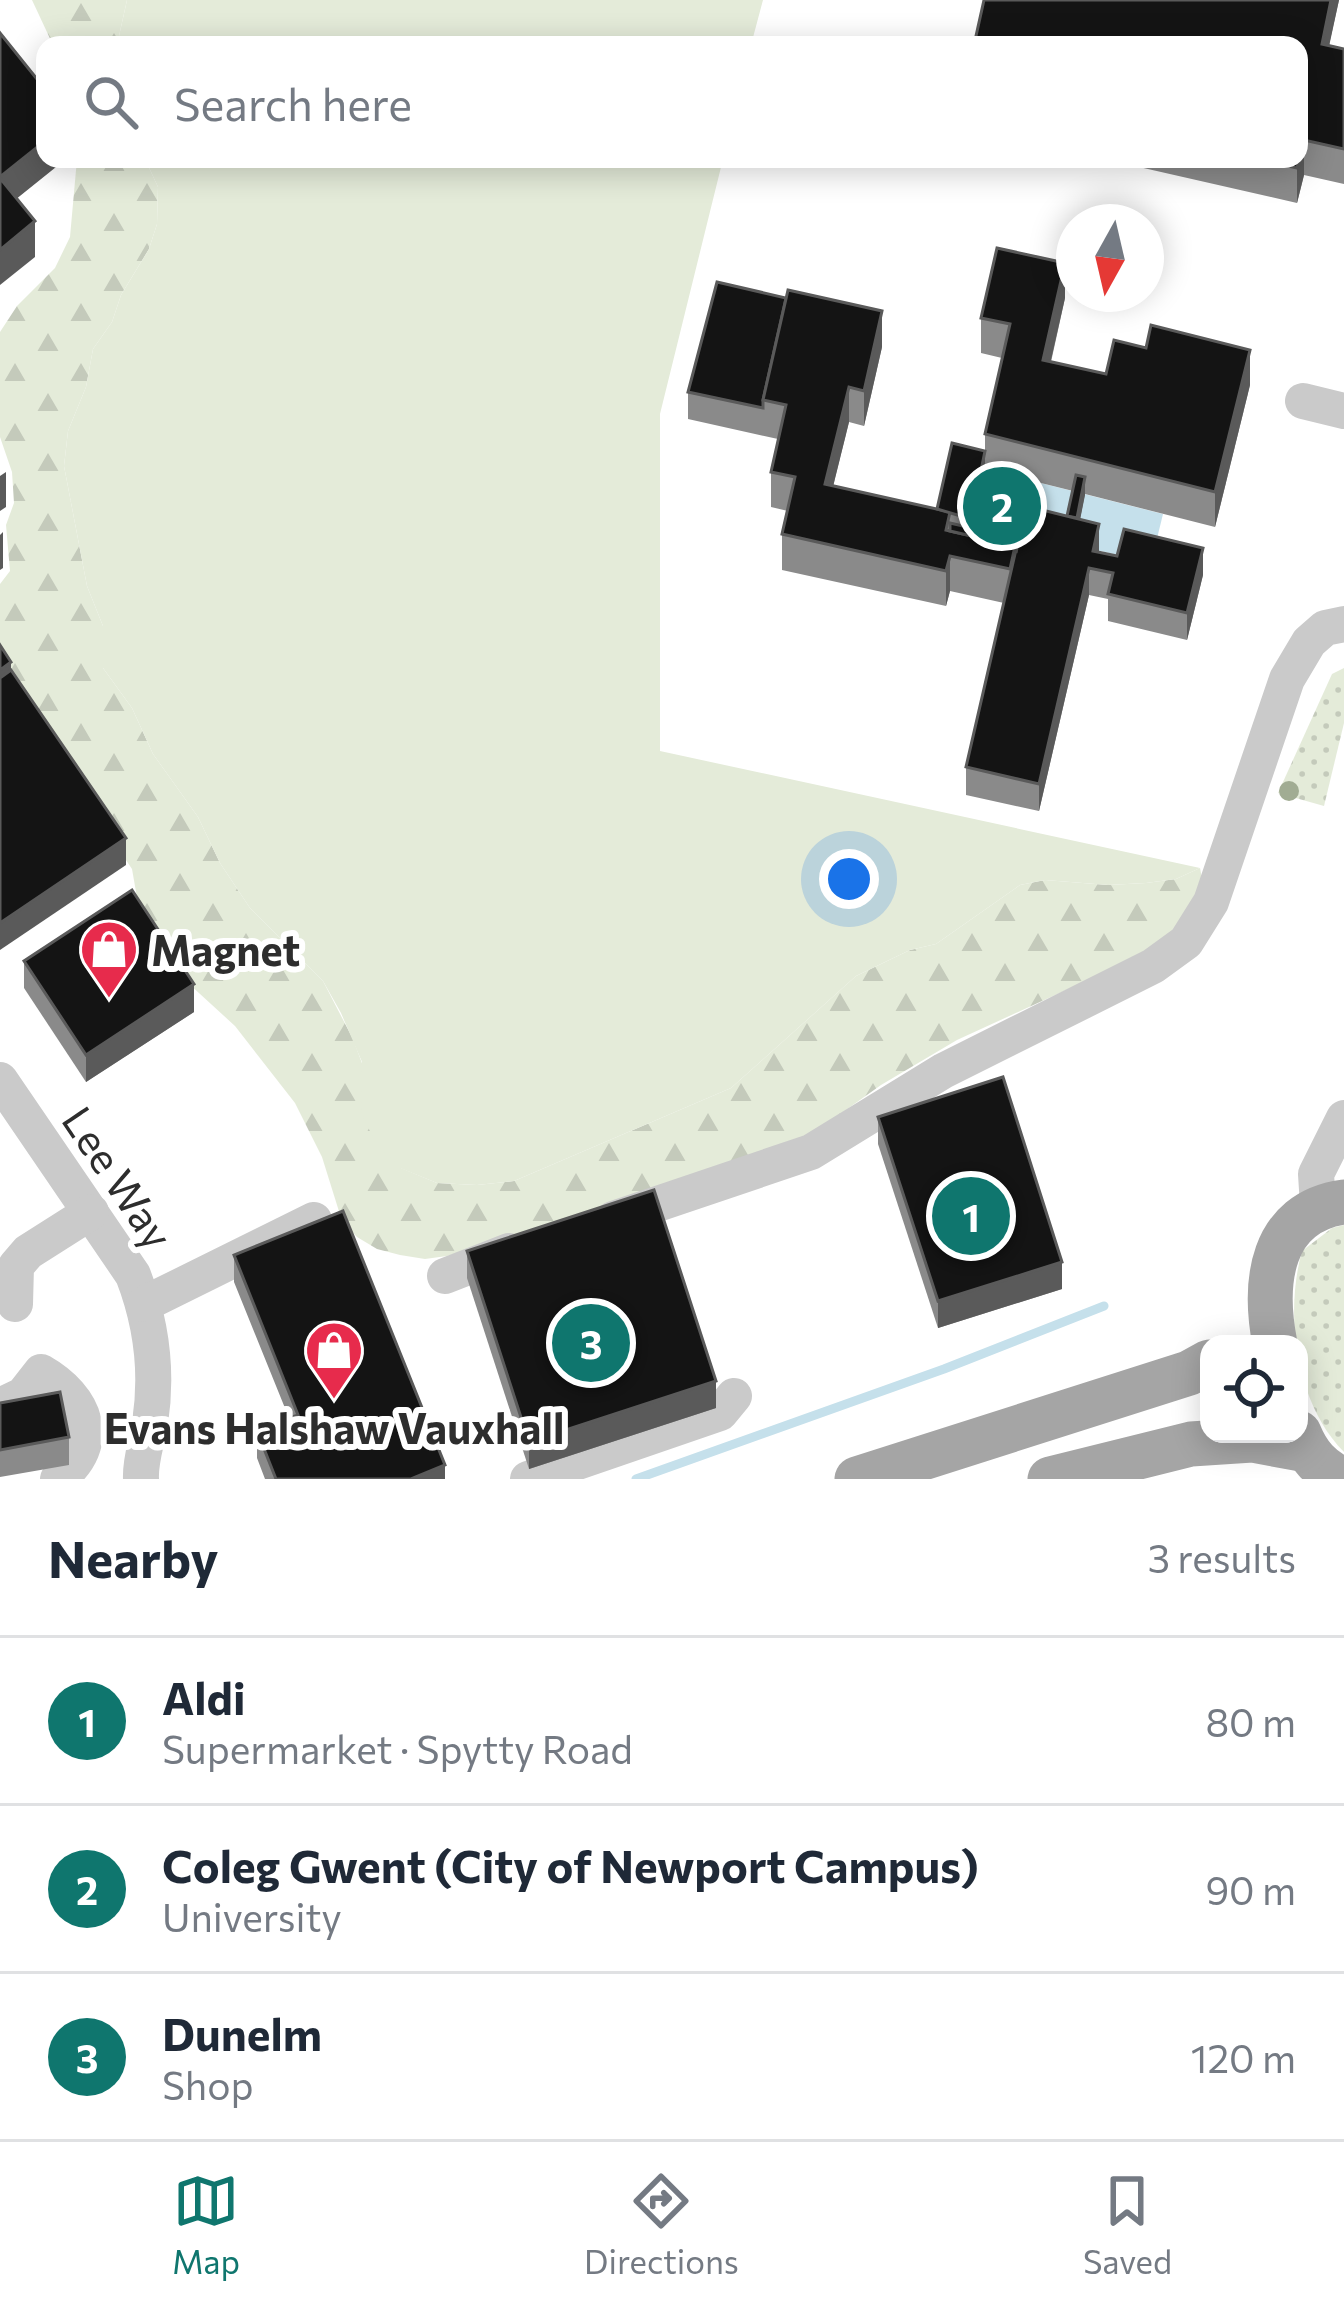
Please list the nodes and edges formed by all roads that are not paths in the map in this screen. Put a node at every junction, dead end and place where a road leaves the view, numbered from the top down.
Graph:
1 (1303, 401) dead end
2 (1344, 411) edge
3 (1344, 624) edge
4 (0, 1080) edge
5 (1344, 1118) edge
6 (1331, 1204) edge
7 (91, 1212) junction
8 (314, 1220) edge
9 (588, 1226) edge
10 (548, 1239) edge
11 (445, 1276) dead end
12 (15, 1304) dead end
13 (144, 1304) junction
14 (1261, 1335) edge
15 (1200, 1366) edge
16 (734, 1396) dead end
17 (0, 1406) edge
18 (1206, 1443) edge
19 (1304, 1443) edge
20 (138, 1477) edge
21 (58, 1479) edge
22 (528, 1479) edge
23 (857, 1479) edge
24 (1050, 1479) edge
25 (1342, 1479) edge

1 - 2 street
3 - 9 street
4 - 7 street, Lee Way
5 - 6 street
6 - 14 main road
7 - 12 street
7 - 13 street, Lee Way
8 - 13 street
10 - 11 street
13 - 20 street, Lee Way
15 - 23 main road
16 - 22 street
17 - 21 street
18 - 24 main road
19 - 25 main road

